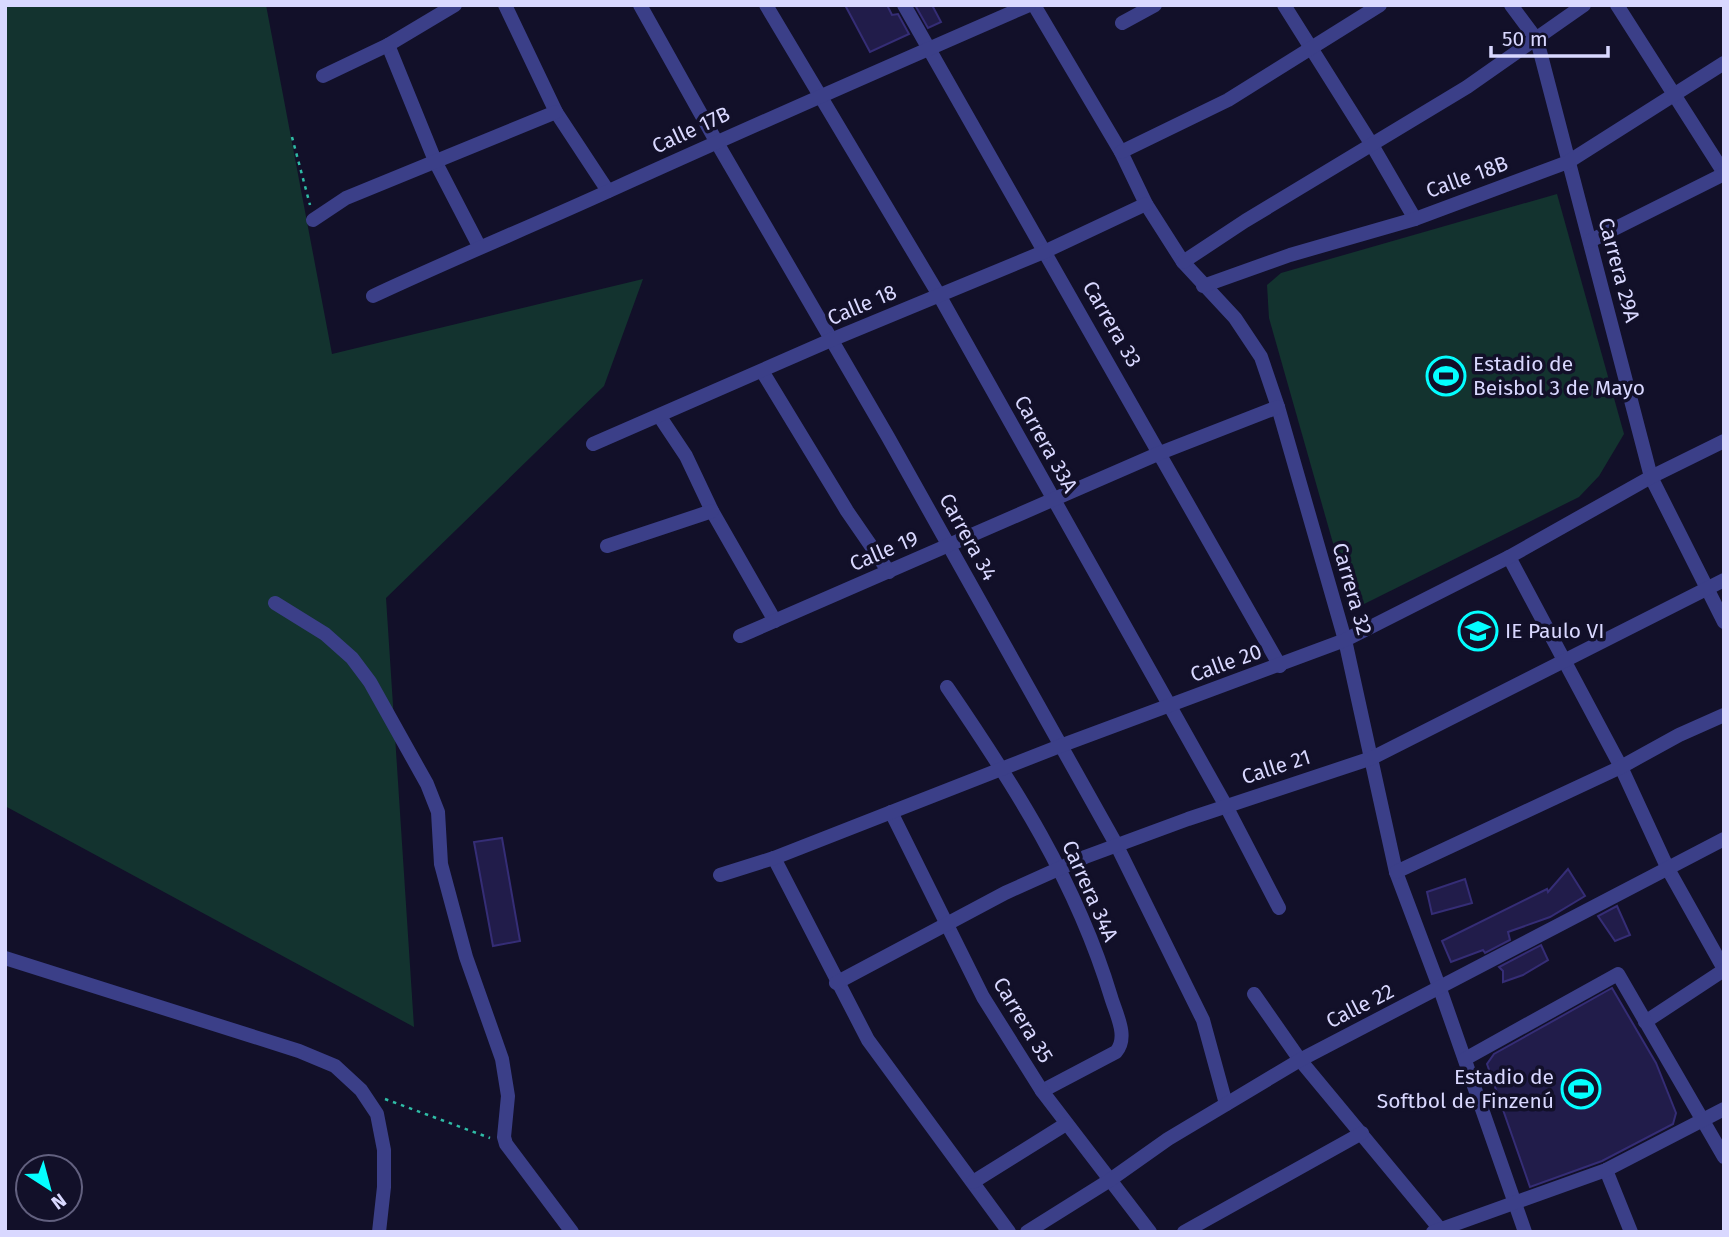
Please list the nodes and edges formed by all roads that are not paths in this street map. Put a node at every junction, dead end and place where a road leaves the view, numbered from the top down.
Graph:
1 (455, 5) edge
2 (505, 5) edge
3 (640, 5) edge
4 (766, 5) edge
5 (904, 5) edge
6 (1029, 5) edge
7 (1034, 5) edge
8 (1155, 5) edge
9 (1284, 5) edge
10 (1380, 5) edge
11 (1511, 5) edge
12 (1584, 5) edge
13 (1617, 5) edge
14 (1122, 23) dead end
15 (1537, 40) junction
16 (388, 44) junction
17 (1311, 48) junction
18 (928, 49) junction
19 (1724, 63) edge
20 (323, 76) dead end
21 (821, 94) junction
22 (1674, 94) junction
23 (556, 112) junction
24 (716, 141) junction
25 (1372, 145) junction
26 (1121, 152) junction
27 (1568, 162) junction
28 (436, 163) junction
29 (1724, 174) edge
30 (608, 191) junction
31 (1146, 204) junction
32 (1415, 219) junction
33 (313, 220) road end
34 (1590, 241) junction
35 (479, 246) junction
36 (1046, 251) junction
37 (1183, 262) junction
38 (1203, 286) junction
39 (939, 295) junction
40 (373, 296) dead end
41 (831, 340) junction
42 (762, 371) junction
43 (1278, 407) junction
44 (660, 417) junction
45 (1724, 441) edge
46 (593, 444) dead end
47 (1160, 453) junction
48 (1651, 477) junction
49 (1053, 500) junction
50 (712, 511) junction
51 (607, 546) dead end
52 (949, 546) junction
53 (1509, 557) junction
54 (889, 572) junction
55 (1724, 580) edge
56 (1706, 589) junction
57 (275, 603) dead end
58 (775, 621) junction
59 (1724, 622) edge
60 (740, 636) dead end
61 (1345, 640) junction
62 (1565, 660) junction
63 (1280, 666) junction
64 (947, 687) dead end
65 (1170, 706) junction
66 (1724, 715) edge
67 (1060, 746) junction
68 (1371, 758) junction
69 (1621, 767) junction
70 (1003, 769) junction
71 (1226, 806) junction
72 (891, 812) junction
73 (1724, 839) edge
74 (1116, 844) junction
75 (774, 858) junction
76 (1061, 869) junction
77 (1668, 869) junction
78 (1396, 872) junction
79 (720, 875) dead end
80 (1279, 908) dead end
81 (947, 925) junction
82 (5, 958) edge
83 (1724, 969) edge
84 (836, 982) junction
85 (1440, 989) junction
86 (1254, 994) dead end
87 (1645, 1022) junction
88 (1465, 1059) junction
89 (1300, 1060) junction
90 (1042, 1091) junction
91 (1226, 1104) junction
92 (1724, 1109) edge
93 (1702, 1120) junction
94 (1066, 1125) junction
95 (1362, 1133) junction
96 (1724, 1157) edge
97 (1606, 1170) junction
98 (1110, 1180) junction
99 (973, 1182) junction
100 (1515, 1204) junction
101 (1436, 1230) edge
102 (379, 1232) edge
103 (572, 1232) edge
104 (1009, 1232) edge
105 (1027, 1232) edge
106 (1150, 1232) edge
107 (1184, 1232) edge
108 (1525, 1232) edge
109 (1631, 1232) edge

1 - 16 street
2 - 23 street
3 - 24 street, Carrera 34
4 - 21 street, Carrera 33A
5 - 18 street, Carrera 33
6 - 18 street, Calle 17B
7 - 26 street, Carrera 32
8 - 14 street
9 - 17 street
10 - 17 street
11 - 15 street, Carrera 29A
12 - 15 street
13 - 22 street
15 - 25 street
15 - 27 street, Carrera 29A
16 - 20 street
16 - 28 street
17 - 25 street
17 - 26 street
18 - 21 street, Calle 17B
18 - 36 street, Carrera 33
19 - 22 street, Calle 18B
21 - 24 street, Calle 17B
21 - 39 street, Carrera 33A
22 - 27 street, Calle 18B
22 - 29 street
23 - 28 street
23 - 30 street
24 - 30 street, Calle 17B
24 - 41 street, Carrera 34
25 - 32 street
25 - 37 street
26 - 31 street, Carrera 32
27 - 32 street, Calle 18B
27 - 34 street, Carrera 29A
28 - 33 street
28 - 35 street
29 - 34 street
30 - 35 street, Calle 17B
31 - 36 street, Calle 18
31 - 37 street, Carrera 32
32 - 38 street, Calle 18B
34 - 48 street, Carrera 29A
35 - 40 street, Calle 17B
36 - 39 street, Calle 18
36 - 47 street, Carrera 33
37 - 38 street, Carrera 32
38 - 43 street, Carrera 32
39 - 41 street, Calle 18
39 - 49 street, Carrera 33A
41 - 42 street, Calle 18
41 - 52 street, Carrera 34
42 - 44 street, Calle 18
42 - 54 street
43 - 47 street, Calle 19
43 - 61 street, Carrera 32
44 - 46 street, Calle 18
44 - 50 street
45 - 48 street, Calle 20
47 - 49 street, Calle 19
47 - 63 street, Carrera 33
48 - 53 street, Calle 20
48 - 56 street, Carrera 29A
49 - 52 street, Calle 19
49 - 65 street, Carrera 33A
50 - 51 street
50 - 58 street
52 - 54 street, Calle 19
52 - 67 street, Carrera 34
53 - 61 street, Calle 20
53 - 62 street
54 - 58 street, Calle 19
55 - 56 street, Calle 21
56 - 59 street, Carrera 29A
56 - 62 street, Calle 21
57 - 103 street
58 - 60 street, Calle 19
61 - 63 street, Calle 20
61 - 68 street, Carrera 32
62 - 68 street, Calle 21
62 - 69 street
63 - 65 street, Calle 20
64 - 70 street, Carrera 34A
65 - 67 street, Calle 20
65 - 71 street, Carrera 33A
66 - 69 street
67 - 70 street, Calle 20
67 - 74 street, Carrera 34
68 - 71 street, Calle 21
68 - 78 street, Carrera 32
69 - 77 street
69 - 78 street
70 - 72 street, Calle 20
70 - 76 street, Carrera 34A
71 - 74 street, Calle 21
71 - 80 street, Carrera 33A
72 - 75 street, Calle 20
72 - 81 street, Carrera 35
73 - 77 street, Calle 22
74 - 76 street, Calle 21
74 - 91 street, Carrera 34
75 - 79 street, Calle 20
75 - 84 street
76 - 81 street, Calle 21
76 - 90 street, Carrera 34A
77 - 83 street
77 - 85 street, Calle 22
78 - 85 street, Carrera 32
81 - 84 street, Calle 21
81 - 90 street, Carrera 35
82 - 102 street
83 - 87 street
84 - 99 street
85 - 88 street, Carrera 32
85 - 89 street, Calle 22
86 - 89 street
87 - 88 street
87 - 93 street
88 - 100 street, Carrera 32
89 - 91 street, Calle 22
89 - 95 street
90 - 94 street, Carrera 35
91 - 98 street, Calle 22
92 - 93 street
93 - 96 street
93 - 97 street
94 - 98 street, Carrera 35
94 - 99 street
95 - 101 street
95 - 107 street
97 - 100 street
97 - 109 street
98 - 105 street, Calle 22
98 - 106 street, Carrera 35
99 - 104 street
100 - 101 street
100 - 108 street, Carrera 32

